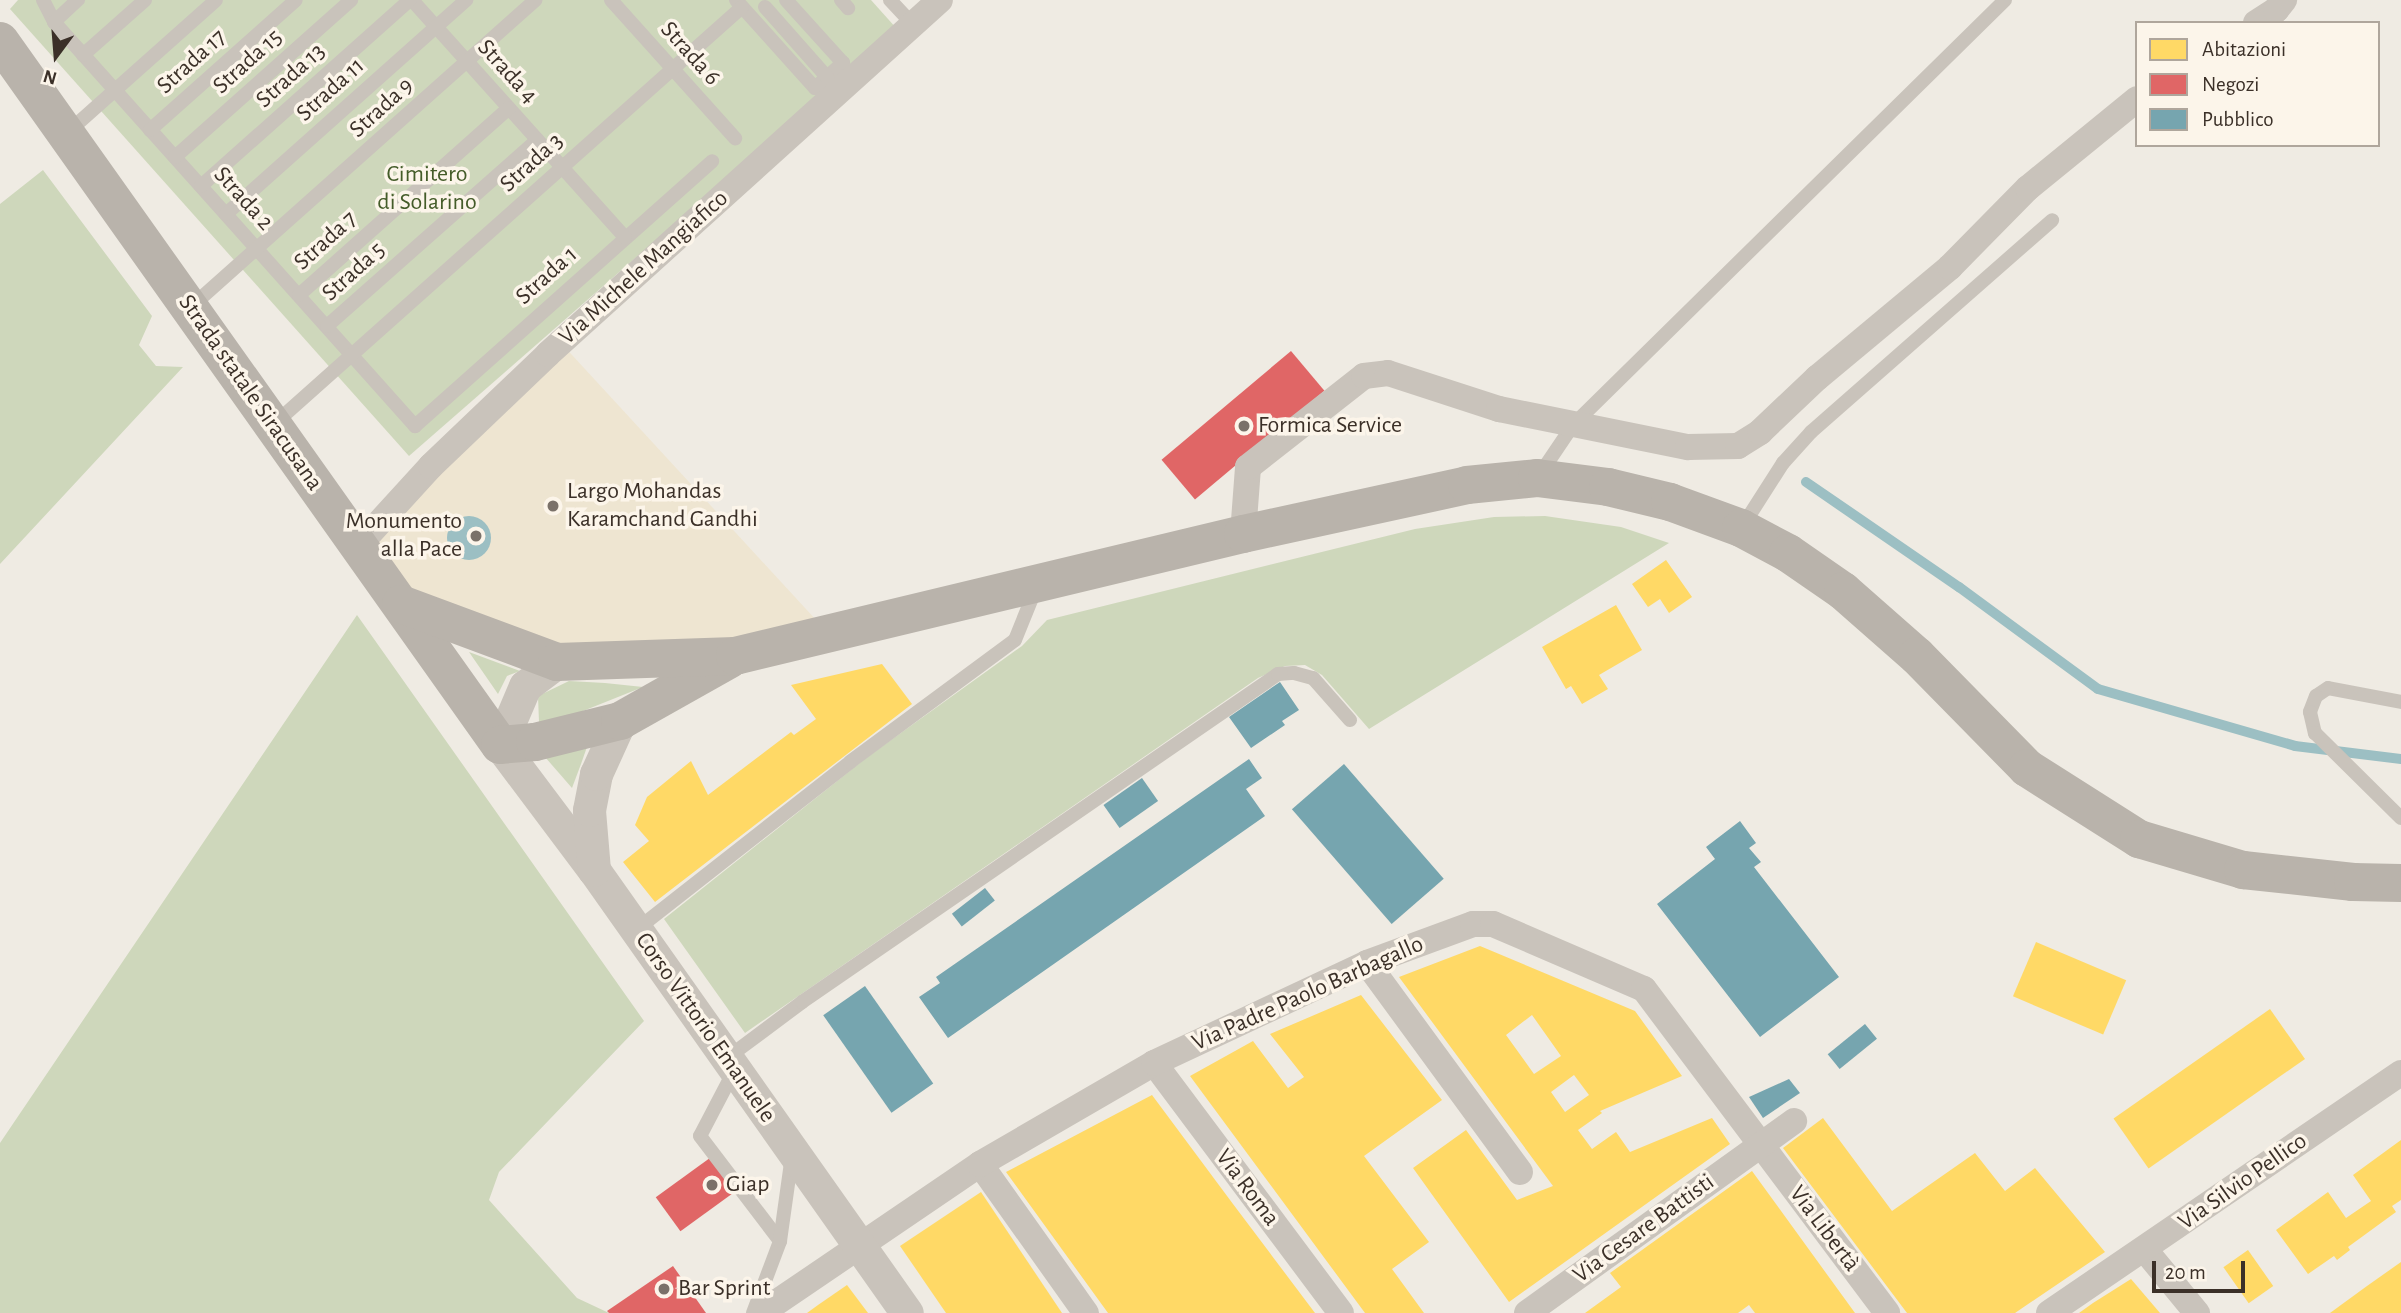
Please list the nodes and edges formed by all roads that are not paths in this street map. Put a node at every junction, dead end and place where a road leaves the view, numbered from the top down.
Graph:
1 (43, 0) edge
2 (78, 0) edge
3 (145, 0) edge
4 (216, 0) edge
5 (296, 0) edge
6 (351, 0) edge
7 (411, 0) edge
8 (466, 0) edge
9 (536, 0) edge
10 (611, 0) edge
11 (786, 0) edge
12 (890, 0) edge
13 (940, 0) edge
14 (2004, 0) edge
15 (2284, 0) edge
16 (769, 3) edge
17 (744, 8) edge
18 (2259, 21) edge
19 (54, 22) junction
20 (914, 26) junction
21 (436, 27) junction
22 (0, 41) edge
23 (83, 55) junction
24 (467, 61) junction
25 (673, 68) junction
26 (827, 77) junction
27 (115, 90) junction
28 (2135, 101) edge
29 (509, 108) junction
30 (150, 130) junction
31 (66, 133) junction
32 (735, 138) dead end
33 (537, 139) junction
34 (175, 157) junction
35 (712, 161) dead end
36 (562, 167) junction
37 (201, 186) junction
38 (226, 214) junction
39 (2052, 220) dead end
40 (625, 237) junction
41 (257, 249) junction
42 (299, 295) junction
43 (190, 309) junction
44 (327, 327) junction
45 (352, 354) junction
46 (272, 425) junction
47 (1573, 425) junction
48 (415, 426) joint
49 (1537, 478) junction
50 (1741, 528) junction
51 (1243, 534) junction
52 (358, 546) junction
53 (1038, 584) junction
54 (401, 604) junction
55 (735, 656) junction
56 (557, 662) junction
57 (2401, 702) edge
58 (1350, 720) dead end
59 (620, 721) junction
60 (500, 745) junction
61 (2401, 818) edge
62 (594, 870) junction
63 (2401, 883) edge
64 (636, 930) junction
65 (1367, 963) junction
66 (1154, 1063) junction
67 (731, 1064) junction
68 (2401, 1073) edge
69 (1794, 1121) dead end
70 (1760, 1145) junction
71 (793, 1152) junction
72 (980, 1164) junction
73 (1520, 1172) dead end
74 (780, 1241) junction
75 (859, 1246) junction
76 (2145, 1250) junction
77 (753, 1313) edge
78 (761, 1313) edge
79 (907, 1313) edge
80 (1086, 1313) edge
81 (1341, 1313) edge
82 (1527, 1313) edge
83 (1887, 1313) edge
84 (2049, 1313) edge
85 (2197, 1313) edge

1 - 19 lane, Strada 2
2 - 19 lane
3 - 23 lane
4 - 27 lane
5 - 30 lane, Strada 17
6 - 34 lane, Strada 15
7 - 21 lane, Strada 4
7 - 37 lane, Strada 13
8 - 21 lane, Strada 11
9 - 24 lane, Strada 9
10 - 25 lane, Strada 6
11 - 26 lane
12 - 20 lane
13 - 20 street, Via Michele Mangiafico
14 - 47 lane
15 - 18 street
16 - 17 lane, Strada 3
16 - 26 lane
17 - 25 lane, Strada 3
17 - 26 lane
19 - 23 lane, Strada 2
20 - 52 street, Via Michele Mangiafico
21 - 24 lane, Strada 4
21 - 38 lane, Strada 11
22 - 31 main road, Strada statale Siracusana
23 - 27 lane, Strada 2
24 - 29 lane, Strada 4
24 - 41 lane, Strada 9
25 - 32 lane, Strada 6
25 - 36 lane, Strada 3
27 - 30 lane, Strada 2
27 - 31 lane
28 - 47 street
29 - 33 lane, Strada 4
29 - 42 lane, Strada 7
30 - 34 lane, Strada 2
31 - 43 main road, Strada statale Siracusana
33 - 36 lane, Strada 4
33 - 44 lane, Strada 5
34 - 37 lane, Strada 2
35 - 40 lane, Strada 1
36 - 40 lane, Strada 4
36 - 45 lane, Strada 3
37 - 38 lane, Strada 2
38 - 41 lane, Strada 2
39 - 50 lane
40 - 48 lane, Strada 1
41 - 42 lane, Strada 2
41 - 43 lane, Strada 9
42 - 44 lane, Strada 2
43 - 46 main road, Strada statale Siracusana
44 - 45 lane, Strada 2
45 - 46 lane, Strada 3
45 - 48 lane, Strada 2
46 - 52 main road, Strada statale Siracusana
47 - 49 lane
47 - 51 street
49 - 50 main road
49 - 51 main road
50 - 63 main road
51 - 53 main road
52 - 54 main road, Strada statale Siracusana
53 - 55 main road
53 - 64 lane
54 - 56 main road
54 - 60 main road, Strada statale Siracusana
55 - 56 main road
55 - 59 main road
56 - 60 street
57 - 61 lane
58 - 67 lane
59 - 60 main road
59 - 62 street
60 - 62 street, Corso Vittorio Emanuele
62 - 64 street, Corso Vittorio Emanuele
64 - 67 street, Corso Vittorio Emanuele
65 - 66 street, Via Padre Paolo Barbagallo
65 - 70 street, Via Padre Paolo Barbagallo
65 - 73 street
66 - 72 street, Via Padre Paolo Barbagallo
66 - 81 street, Via Roma
67 - 71 street, Corso Vittorio Emanuele
67 - 74 lane
68 - 76 street, Via Silvio Pellico
69 - 70 street, Via Cesare Battisti
70 - 82 street, Via Cesare Battisti
70 - 83 street, Via Libertà
71 - 74 lane
71 - 75 street, Corso Vittorio Emanuele
72 - 75 street, Via Padre Paolo Barbagallo
72 - 80 street
74 - 77 lane
75 - 78 street, Via Padre Paolo Barbagallo
75 - 79 street, Corso Vittorio Emanuele
76 - 84 street, Via Silvio Pellico
76 - 85 street

